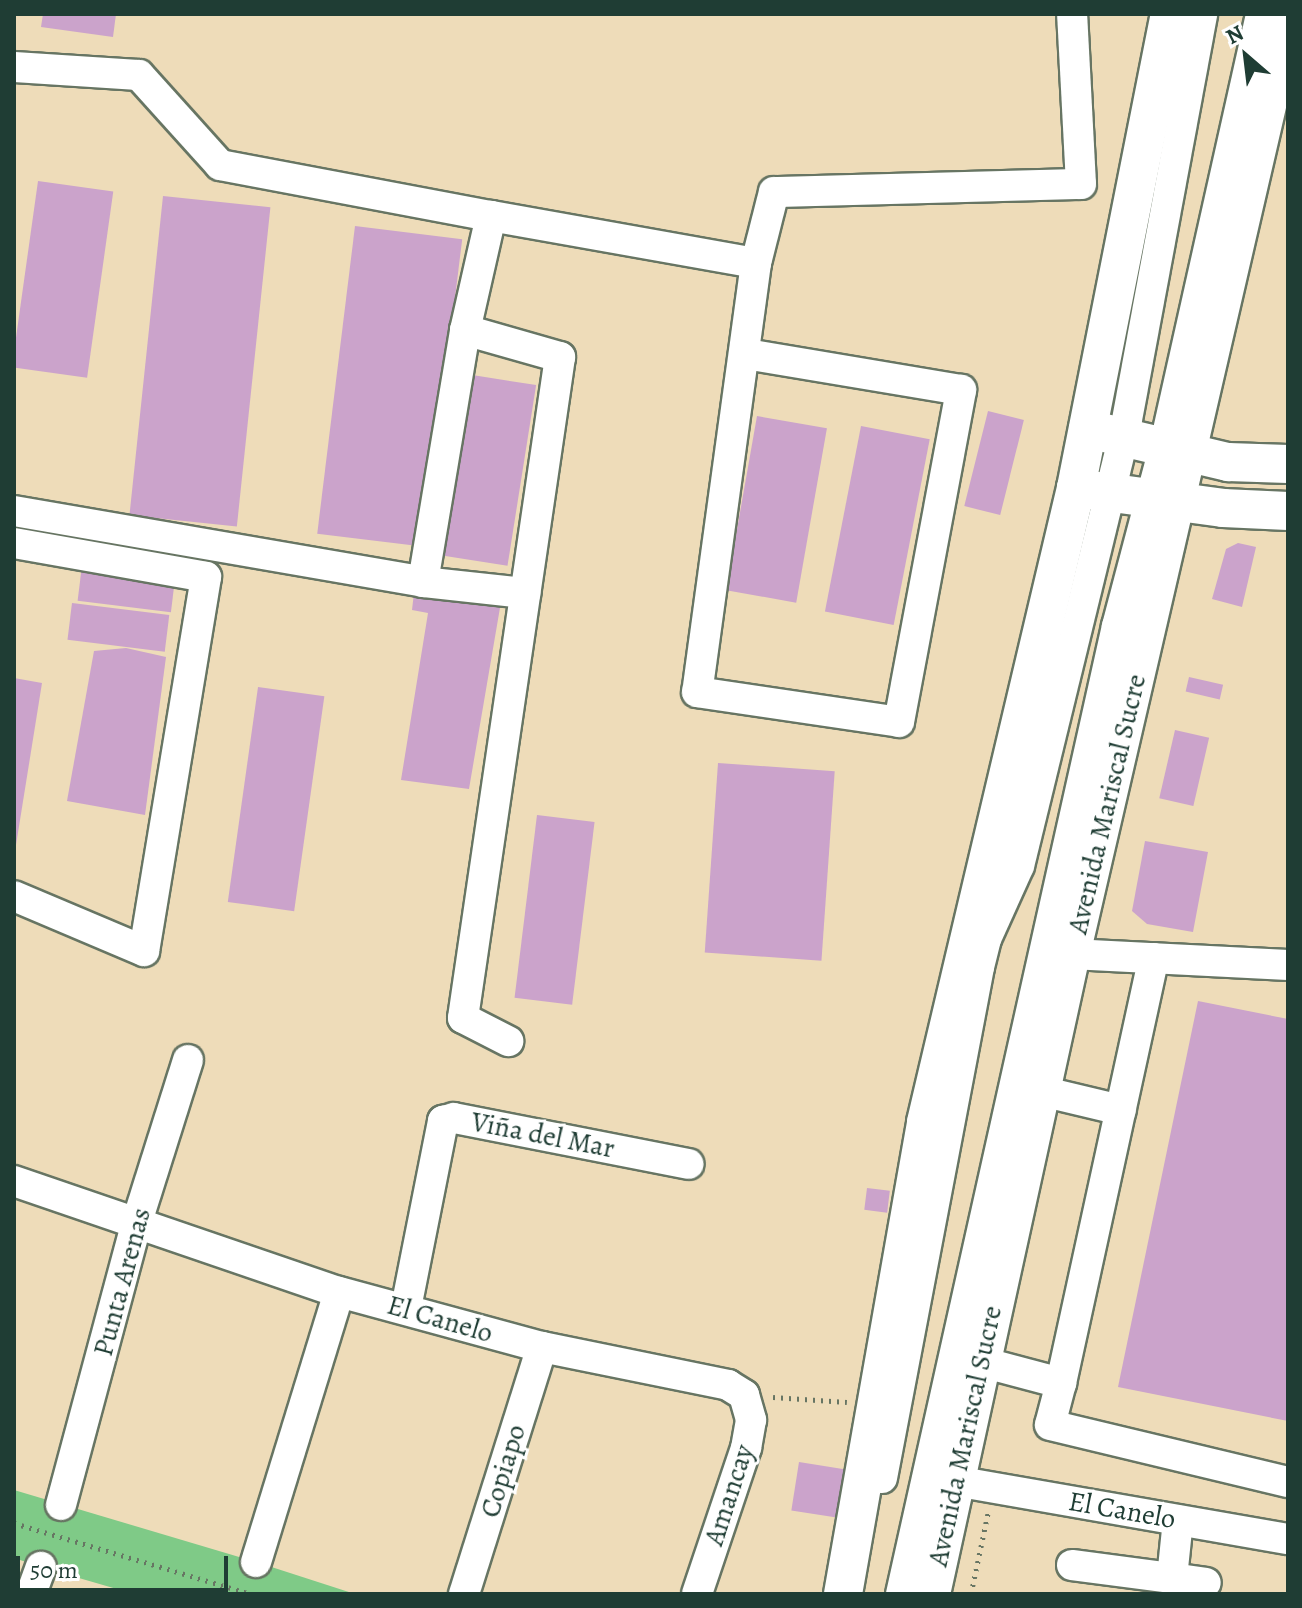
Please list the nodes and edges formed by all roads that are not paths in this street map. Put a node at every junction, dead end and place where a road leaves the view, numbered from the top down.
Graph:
1 (1072, 14) edge
2 (1170, 14) edge
3 (1202, 14) edge
4 (1261, 14) edge
5 (1288, 15) edge
6 (14, 67) edge
7 (491, 216) junction
8 (756, 263) junction
9 (465, 330) junction
10 (745, 354) junction
11 (1106, 433) junction
12 (1177, 447) junction
13 (1288, 464) edge
14 (1093, 491) junction
15 (1164, 498) junction
16 (14, 511) edge
17 (1288, 511) edge
18 (14, 543) edge
19 (423, 582) junction
20 (525, 593) junction
21 (14, 896) edge
22 (1071, 954) junction
23 (1154, 958) junction
24 (1288, 965) edge
25 (508, 1041) dead end
26 (188, 1060) dead end
27 (1041, 1091) junction
28 (1121, 1110) junction
29 (689, 1164) dead end
30 (14, 1181) edge
31 (136, 1225) junction
32 (339, 1292) junction
33 (406, 1308) junction
34 (542, 1347) junction
35 (982, 1362) junction
36 (1061, 1383) junction
37 (744, 1395) joint
38 (955, 1481) junction
39 (1288, 1482) edge
40 (61, 1505) road end
41 (1178, 1520) junction
42 (1288, 1539) edge
43 (256, 1562) dead end
44 (1072, 1565) dead end
45 (1172, 1578) junction
46 (1206, 1583) dead end
47 (464, 1594) edge
48 (697, 1594) edge
49 (843, 1594) edge
50 (860, 1594) edge
51 (901, 1594) edge
52 (931, 1594) edge

1 - 8 street
2 - 11 main road
3 - 11 street
4 - 12 street
5 - 12 main road, Avenida Mariscal Sucre
6 - 7 street
7 - 8 street
7 - 9 street
8 - 10 street
9 - 19 street
9 - 20 street
10 - 10 street
11 - 12 main road
11 - 14 main road
12 - 13 main road
12 - 15 main road, Avenida Mariscal Sucre
14 - 15 main road
14 - 49 main road
14 - 50 street
15 - 17 main road
15 - 22 main road, Avenida Mariscal Sucre
15 - 51 street
16 - 19 street
18 - 21 street
19 - 20 street
20 - 25 street
22 - 23 street
22 - 27 main road, Avenida Mariscal Sucre
23 - 24 street
23 - 28 street
26 - 31 street, Punta Arenas
27 - 28 street
27 - 35 main road, Avenida Mariscal Sucre
28 - 36 street
29 - 33 street, Viña del Mar
30 - 31 street, El Canelo
31 - 32 street, El Canelo
31 - 40 street, Punta Arenas
32 - 33 street, El Canelo
32 - 43 street
33 - 34 street, El Canelo
34 - 37 street, El Canelo
34 - 47 street, Copiapo
35 - 36 street
35 - 38 main road, Avenida Mariscal Sucre
36 - 39 street
37 - 48 street, Amancay
38 - 41 street, El Canelo
38 - 52 main road, Avenida Mariscal Sucre
41 - 42 street, El Canelo
41 - 45 street
44 - 45 street
45 - 46 street

